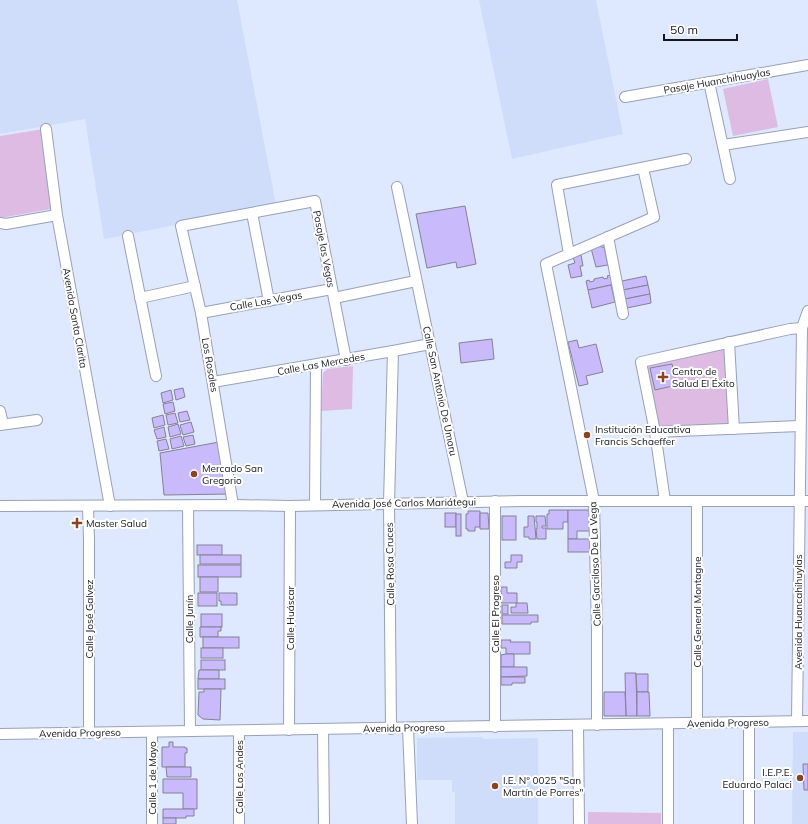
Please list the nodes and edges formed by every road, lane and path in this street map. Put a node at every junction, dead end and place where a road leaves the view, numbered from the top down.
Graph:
1 (808, 65) edge
2 (709, 82) junction
3 (625, 96) dead end
4 (46, 130) dead end
5 (808, 132) edge
6 (723, 145) junction
7 (686, 159) dead end
8 (642, 168) junction
9 (730, 179) dead end
10 (397, 187) dead end
11 (252, 213) junction
12 (57, 215) junction
13 (0, 223) edge
14 (182, 226) joint
15 (128, 236) dead end
16 (608, 237) junction
17 (569, 254) junction
18 (416, 281) junction
19 (195, 286) junction
20 (333, 294) junction
21 (140, 298) junction
22 (269, 301) junction
23 (808, 311) edge
24 (201, 313) junction
25 (624, 314) dead end
26 (802, 328) junction
27 (729, 342) junction
28 (430, 344) junction
29 (393, 351) junction
30 (346, 360) junction
31 (316, 365) junction
32 (156, 376) dead end
33 (213, 382) junction
34 (0, 411) edge
35 (37, 420) dead end
36 (1, 425) edge
37 (800, 426) junction
38 (734, 429) junction
39 (655, 432) junction
40 (494, 501) junction
41 (594, 501) junction
42 (665, 501) junction
43 (697, 501) junction
44 (804, 501) edge
45 (463, 502) junction
46 (389, 503) junction
47 (315, 504) junction
48 (233, 505) junction
49 (0, 506) edge
50 (88, 506) junction
51 (110, 506) junction
52 (188, 506) junction
53 (290, 506) junction
54 (808, 721) edge
55 (749, 722) junction
56 (797, 722) junction
57 (697, 723) junction
58 (668, 724) junction
59 (597, 725) junction
60 (578, 726) junction
61 (495, 727) junction
62 (408, 728) junction
63 (391, 729) junction
64 (289, 730) junction
65 (323, 730) junction
66 (190, 731) junction
67 (239, 731) junction
68 (152, 732) junction
69 (89, 733) junction
70 (0, 734) edge
71 (152, 824) edge
72 (239, 824) edge
73 (324, 824) edge
74 (412, 824) edge
75 (579, 824) edge
76 (668, 824) edge
77 (749, 824) edge

1 - 2 street, Pasaje Huanchihuaylas
2 - 3 street, Pasaje Huanchihuaylas
2 - 6 street
4 - 12 street, Avenida Santa Clarita
5 - 6 street
6 - 9 street
7 - 8 street
8 - 16 street
8 - 17 street
10 - 18 street, Calle San Antonio De Umaru
11 - 14 street, Pasaje las Vegas
11 - 20 street, Pasaje las Vegas
11 - 22 street
12 - 13 street
12 - 51 street, Avenida Santa Clarita
14 - 19 street, Los Rosales
15 - 21 street
16 - 17 street
16 - 25 street
17 - 41 street, Calle Garcilaso De La Vega
18 - 20 street, Calle Las Vegas
18 - 28 street, Calle San Antonio De Umaru
19 - 21 street
19 - 24 street, Los Rosales
20 - 22 street, Calle Las Vegas
20 - 30 street, Pasaje las Vegas
21 - 32 street
22 - 24 street, Calle Las Vegas
23 - 26 street, Avenida Huancahihuylas
24 - 33 street, Los Rosales
26 - 27 street
26 - 37 street, Avenida Huancahihuylas
27 - 38 street
27 - 39 street
28 - 29 street, Calle Las Mercedes
28 - 45 street, Calle San Antonio De Umaru
29 - 30 street, Calle Las Mercedes
29 - 46 street, Calle Rosa Cruces
30 - 31 street, Calle Las Mercedes
31 - 33 street, Calle Las Mercedes
31 - 47 street
33 - 48 street, Los Rosales
34 - 36 street
35 - 36 street
37 - 38 street
37 - 44 street, Avenida Huancahihuylas
38 - 39 street
39 - 42 street
40 - 41 street, Avenida José Carlos Mariátegui
40 - 45 street, Avenida José Carlos Mariátegui
40 - 61 street, Calle El Progreso
41 - 42 street, Avenida José Carlos Mariátegui
41 - 59 street, Calle Garcilaso De La Vega
42 - 43 street, Avenida José Carlos Mariátegui
43 - 44 street, Avenida José Carlos Mariátegui
43 - 57 street, Calle General Montagne
44 - 56 street, Avenida Huancahihuylas
45 - 46 street, Avenida José Carlos Mariátegui
46 - 47 street, Avenida José Carlos Mariátegui
46 - 63 street, Calle Rosa Cruces
47 - 53 street, Avenida José Carlos Mariátegui
48 - 52 street, Avenida José Carlos Mariátegui
48 - 53 street, Avenida José Carlos Mariátegui
49 - 50 street, Avenida José Carlos Mariátegui
50 - 51 street, Avenida José Carlos Mariátegui
50 - 69 street, Calle José Galvez
51 - 52 street, Avenida José Carlos Mariátegui
52 - 66 street, Calle Junín
53 - 64 street, Calle Huáscar
54 - 56 street, Avenida Progreso
55 - 56 street, Avenida Progreso
55 - 57 street, Avenida Progreso
55 - 77 street
57 - 58 street, Avenida Progreso
58 - 59 street, Avenida Progreso
58 - 76 street
59 - 60 street, Avenida Progreso
60 - 61 street, Avenida Progreso
60 - 75 street
61 - 62 street, Avenida Progreso
62 - 63 street, Avenida Progreso
62 - 74 street
63 - 65 street, Avenida Progreso
64 - 65 street, Avenida Progreso
64 - 67 street, Avenida Progreso
65 - 73 street
66 - 67 street, Avenida Progreso
66 - 68 street, Avenida Progreso
67 - 72 street, Calle Los Andes
68 - 69 street, Avenida Progreso
68 - 71 street, Calle 1 de Mayo
69 - 70 street, Avenida Progreso

